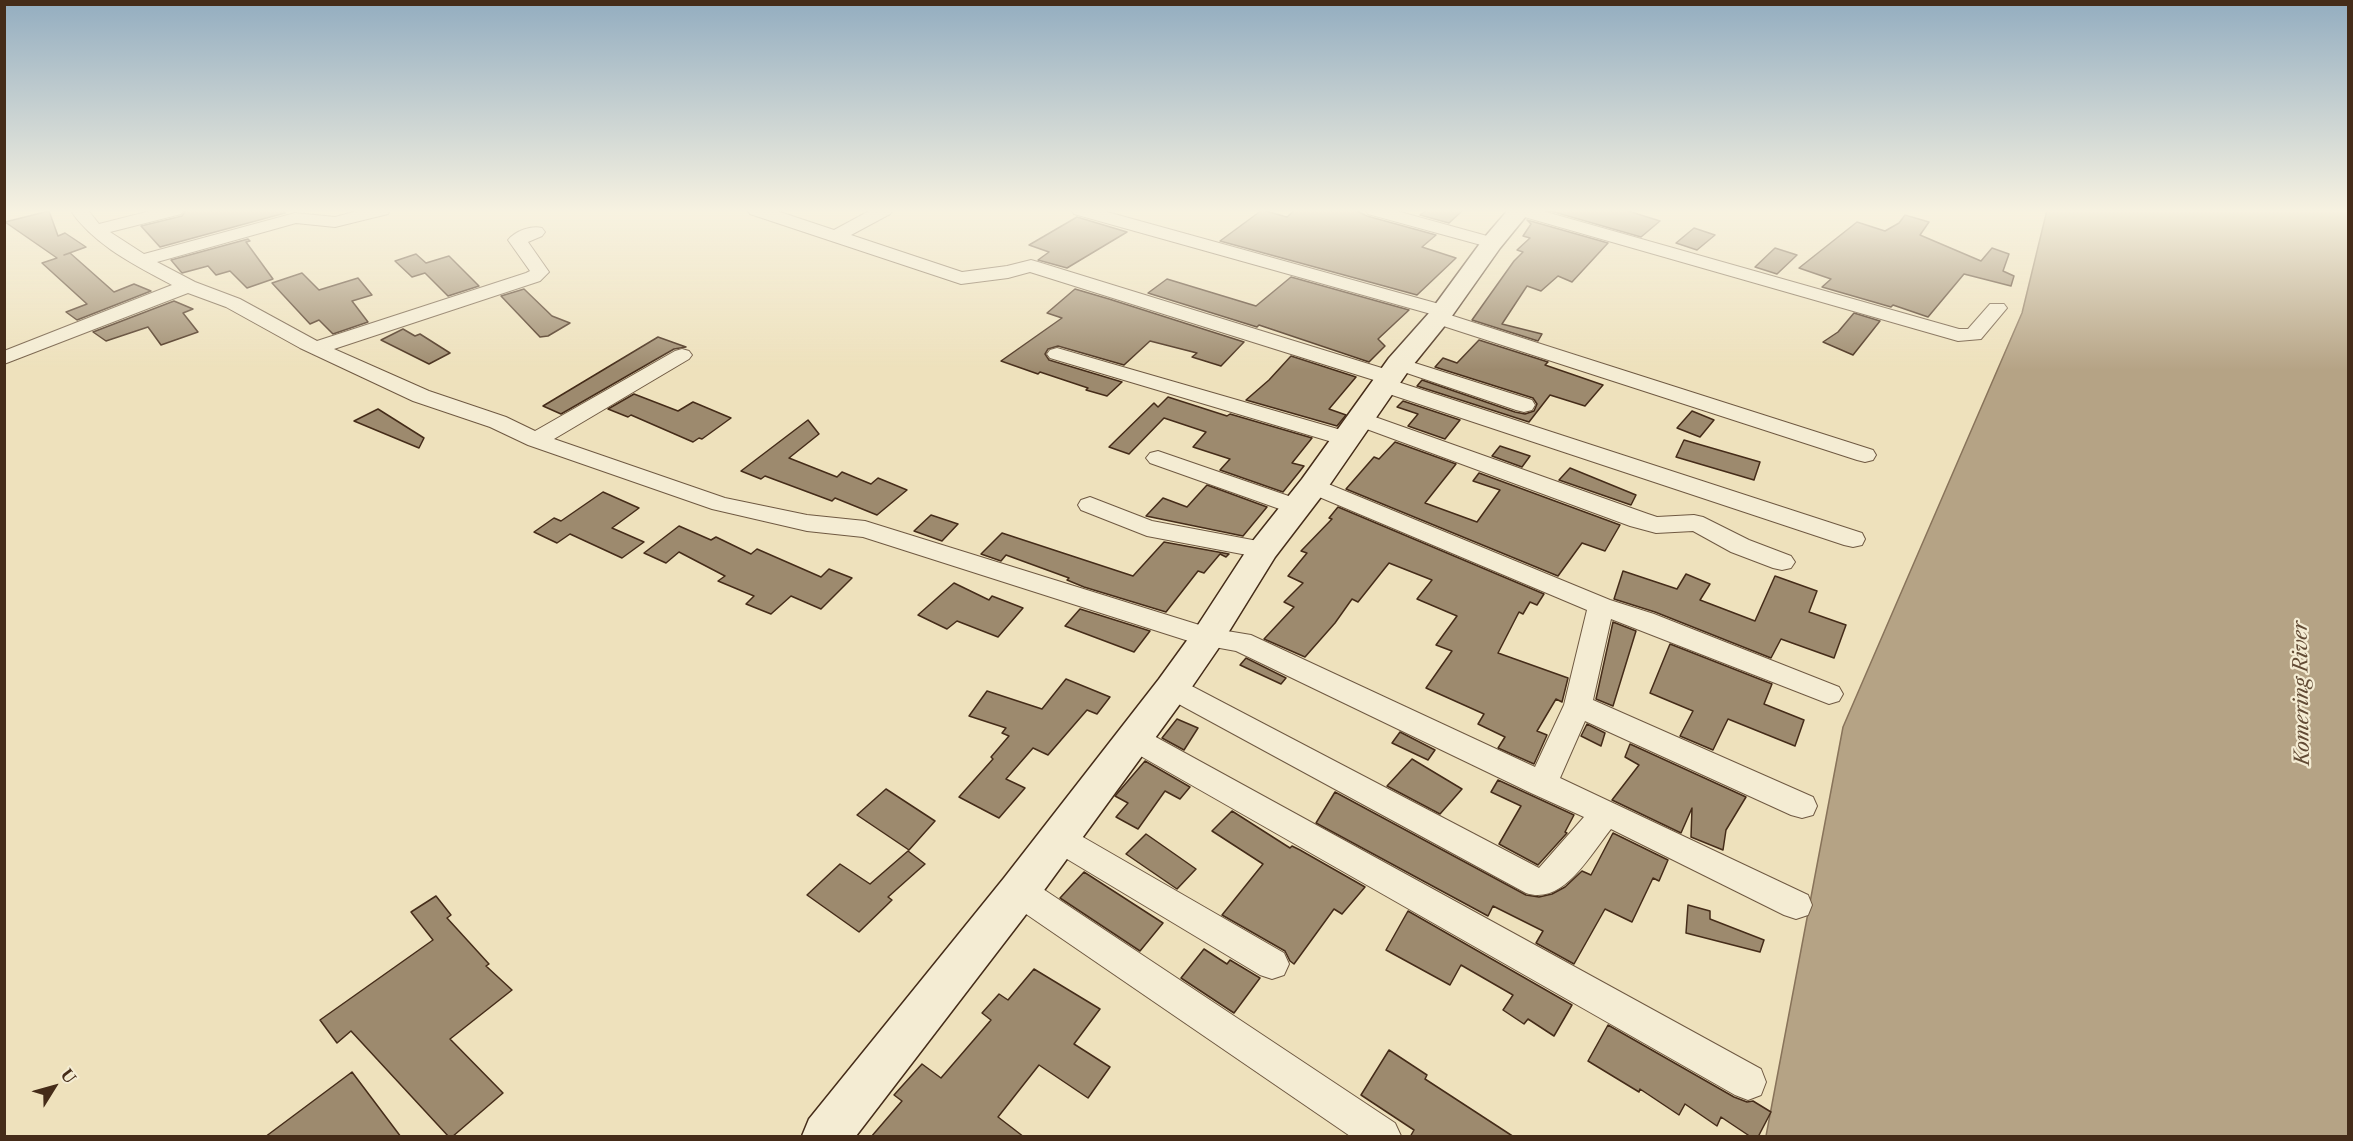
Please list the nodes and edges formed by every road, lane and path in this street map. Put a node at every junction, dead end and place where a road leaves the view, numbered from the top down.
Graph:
1 (145, 263) edge
2 (534, 263) edge
3 (917, 263) edge
4 (1263, 263) edge
5 (1477, 263) edge
6 (1707, 263) edge
7 (188, 286) junction
8 (1997, 308) dead end
9 (1440, 315) junction
10 (318, 347) junction
11 (1058, 354) dead end
12 (682, 355) dead end
13 (4, 358) edge
14 (1391, 376) junction
15 (1524, 405) dead end
16 (1354, 429) junction
17 (536, 440) junction
18 (1865, 455) dead end
19 (1158, 458) dead end
20 (1305, 497) junction
21 (1090, 505) dead end
22 (1853, 539) dead end
23 (1263, 550) junction
24 (1782, 562) dead end
25 (1601, 606) junction
26 (1208, 637) junction
27 (1172, 688) junction
28 (1829, 694) dead end
29 (1578, 705) junction
30 (1133, 738) junction
31 (1542, 785) junction
32 (1802, 806) dead end
33 (1606, 813) junction
34 (1058, 838) junction
35 (1018, 891) junction
36 (1796, 905) dead end
37 (1272, 963) dead end
38 (1748, 1082) dead end
39 (834, 1134) edge
40 (1382, 1137) edge

1 - 7 street
2 - 10 street
3 - 14 street
4 - 9 street
5 - 9 main road
6 - 8 street
7 - 10 street
7 - 13 street
9 - 14 main road
9 - 18 street
10 - 17 street
11 - 16 street
12 - 17 street
14 - 15 street
14 - 16 main road
14 - 22 street
16 - 20 main road
16 - 24 street
17 - 26 street
19 - 20 street
20 - 23 main road
20 - 25 street
21 - 23 street
23 - 26 main road
25 - 28 street
25 - 29 street
26 - 27 main road
26 - 31 street
27 - 30 main road
27 - 33 street
29 - 31 street
29 - 32 street
30 - 34 main road
30 - 38 street
31 - 33 street
33 - 36 street
34 - 35 main road
34 - 37 street
35 - 39 main road
35 - 40 street

